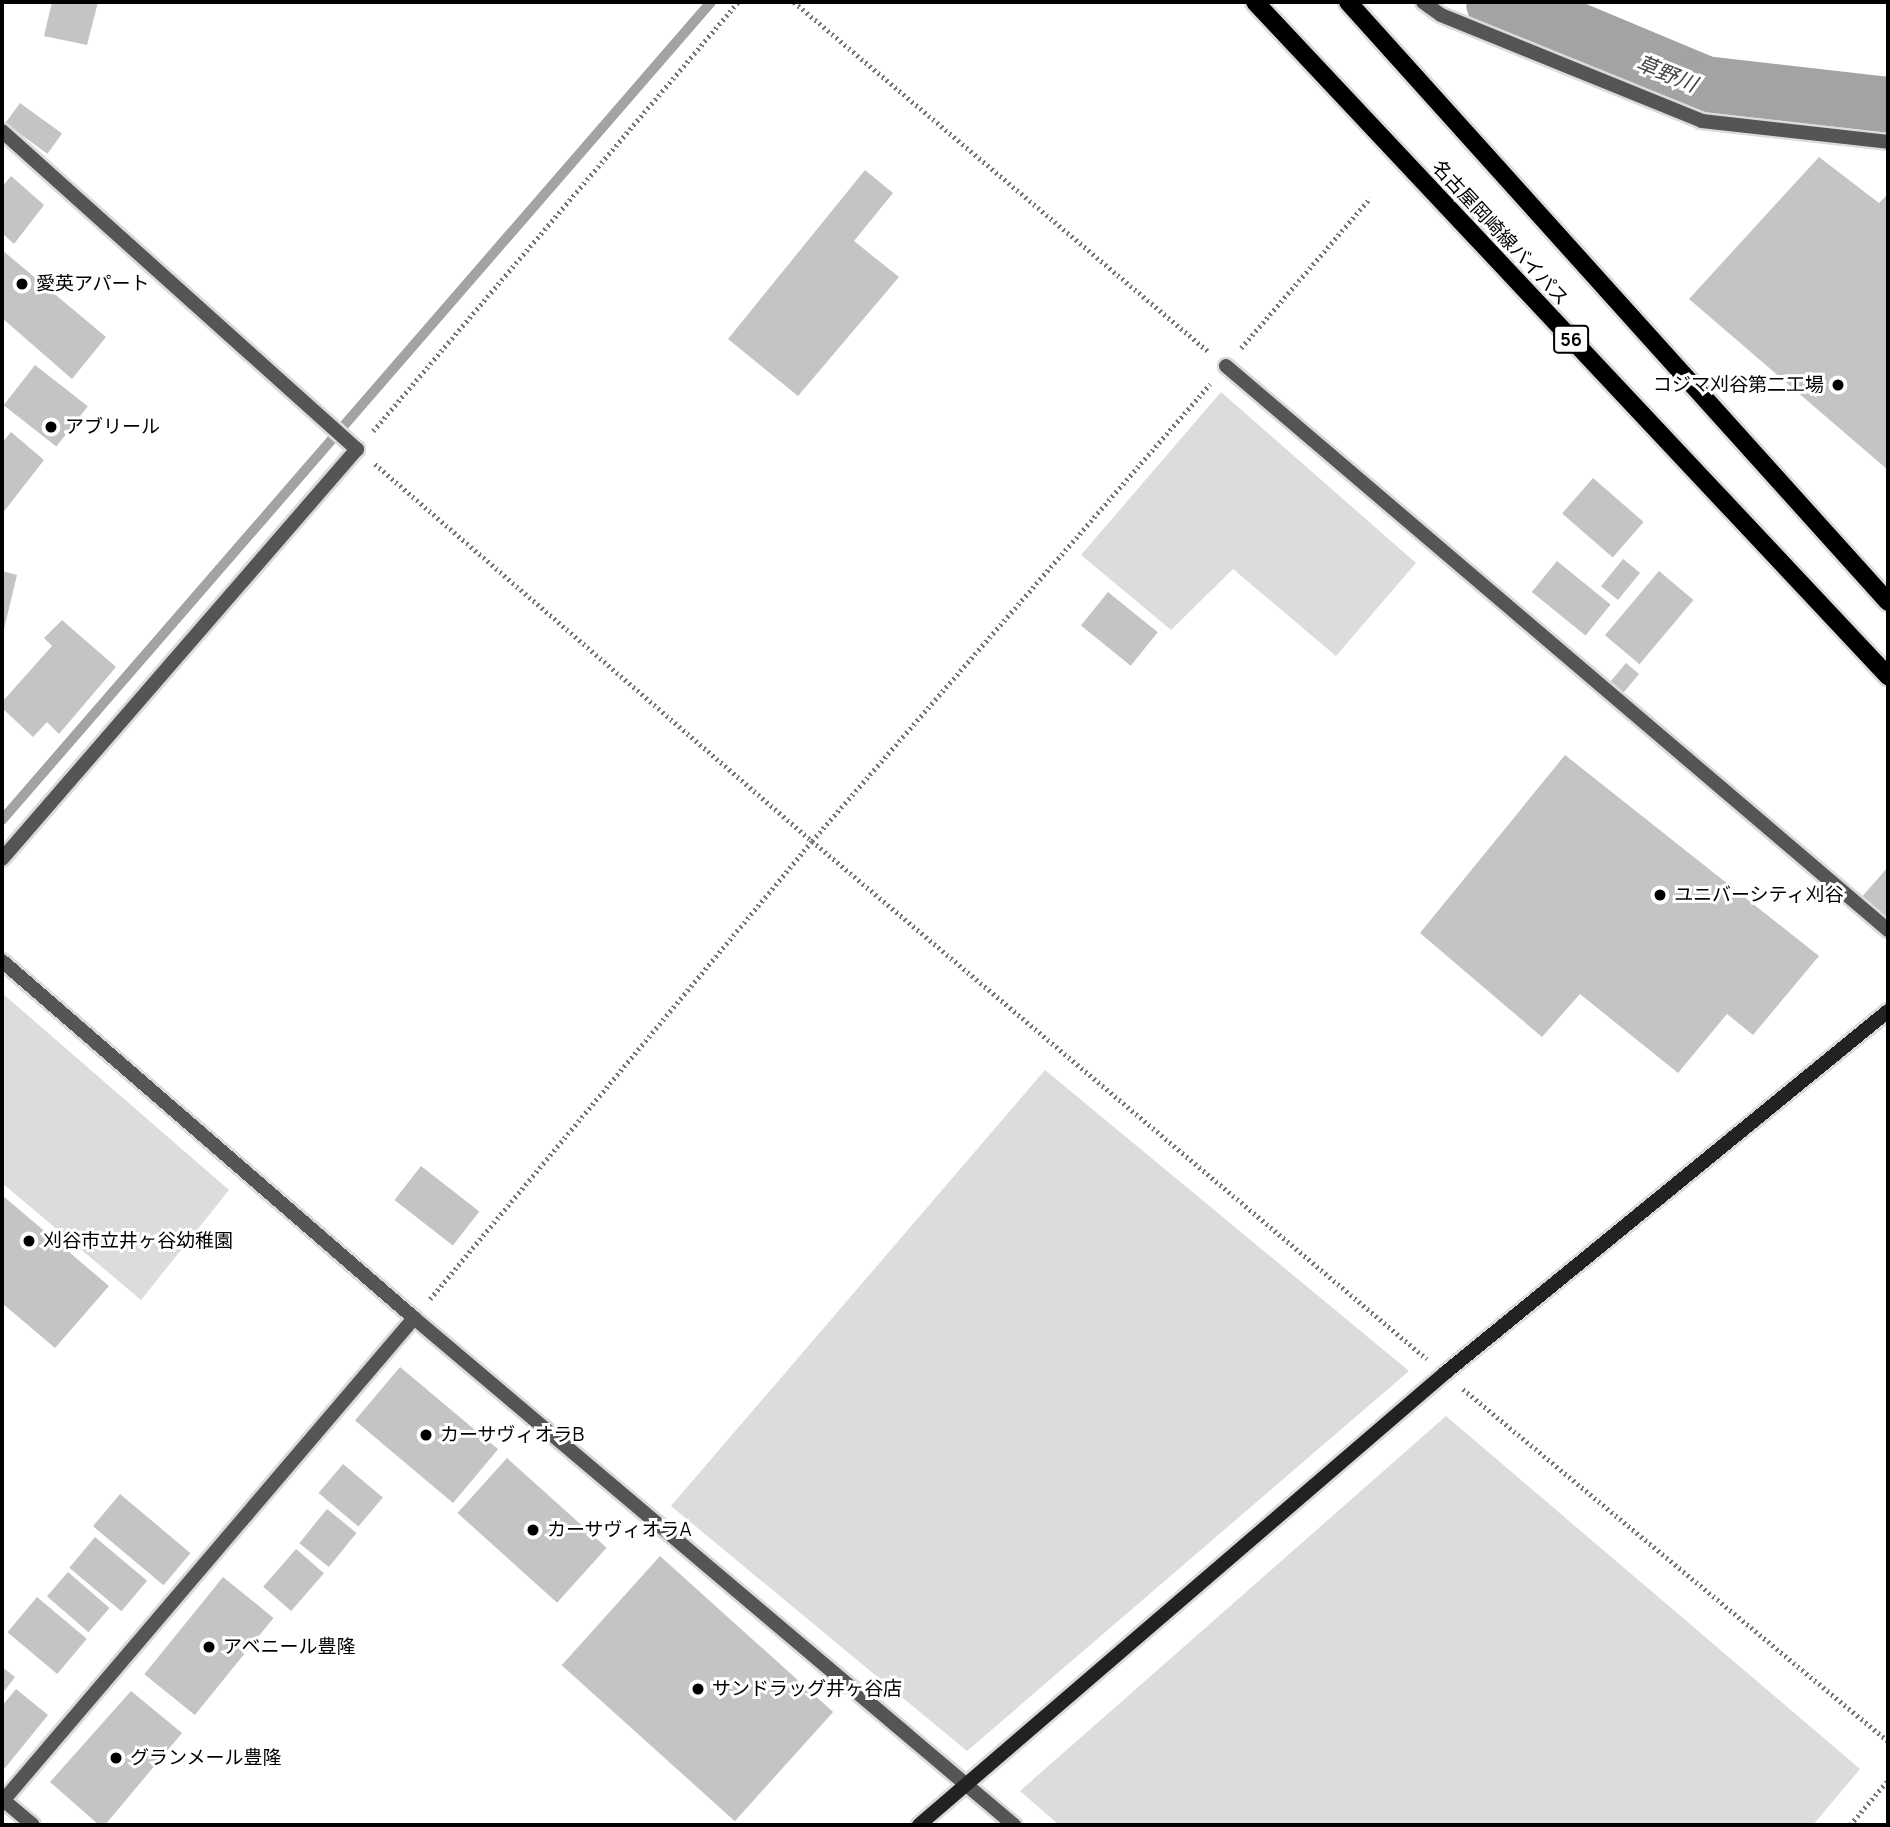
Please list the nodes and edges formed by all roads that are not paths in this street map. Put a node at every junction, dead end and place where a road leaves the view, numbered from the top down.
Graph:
1 (1255, 2) edge
2 (1348, 2) edge
3 (1423, 2) edge
4 (2, 131) edge
5 (1888, 142) edge
6 (1226, 366) road end
7 (1888, 602) edge
8 (1888, 676) edge
9 (2, 859) edge
10 (1888, 930) edge
11 (2, 961) edge
12 (1888, 1011) edge
13 (414, 1318) junction
14 (967, 1784) junction
15 (2, 1800) edge
16 (33, 1825) edge
17 (919, 1825) edge
18 (1014, 1825) edge

1 - 8 main road, 名古屋岡崎線バイパス / 56
2 - 7 main road
3 - 5 street
4 - 9 street
6 - 10 street
11 - 13 street
12 - 14 street
13 - 14 street
13 - 15 street
14 - 17 street
14 - 18 street
15 - 16 street

